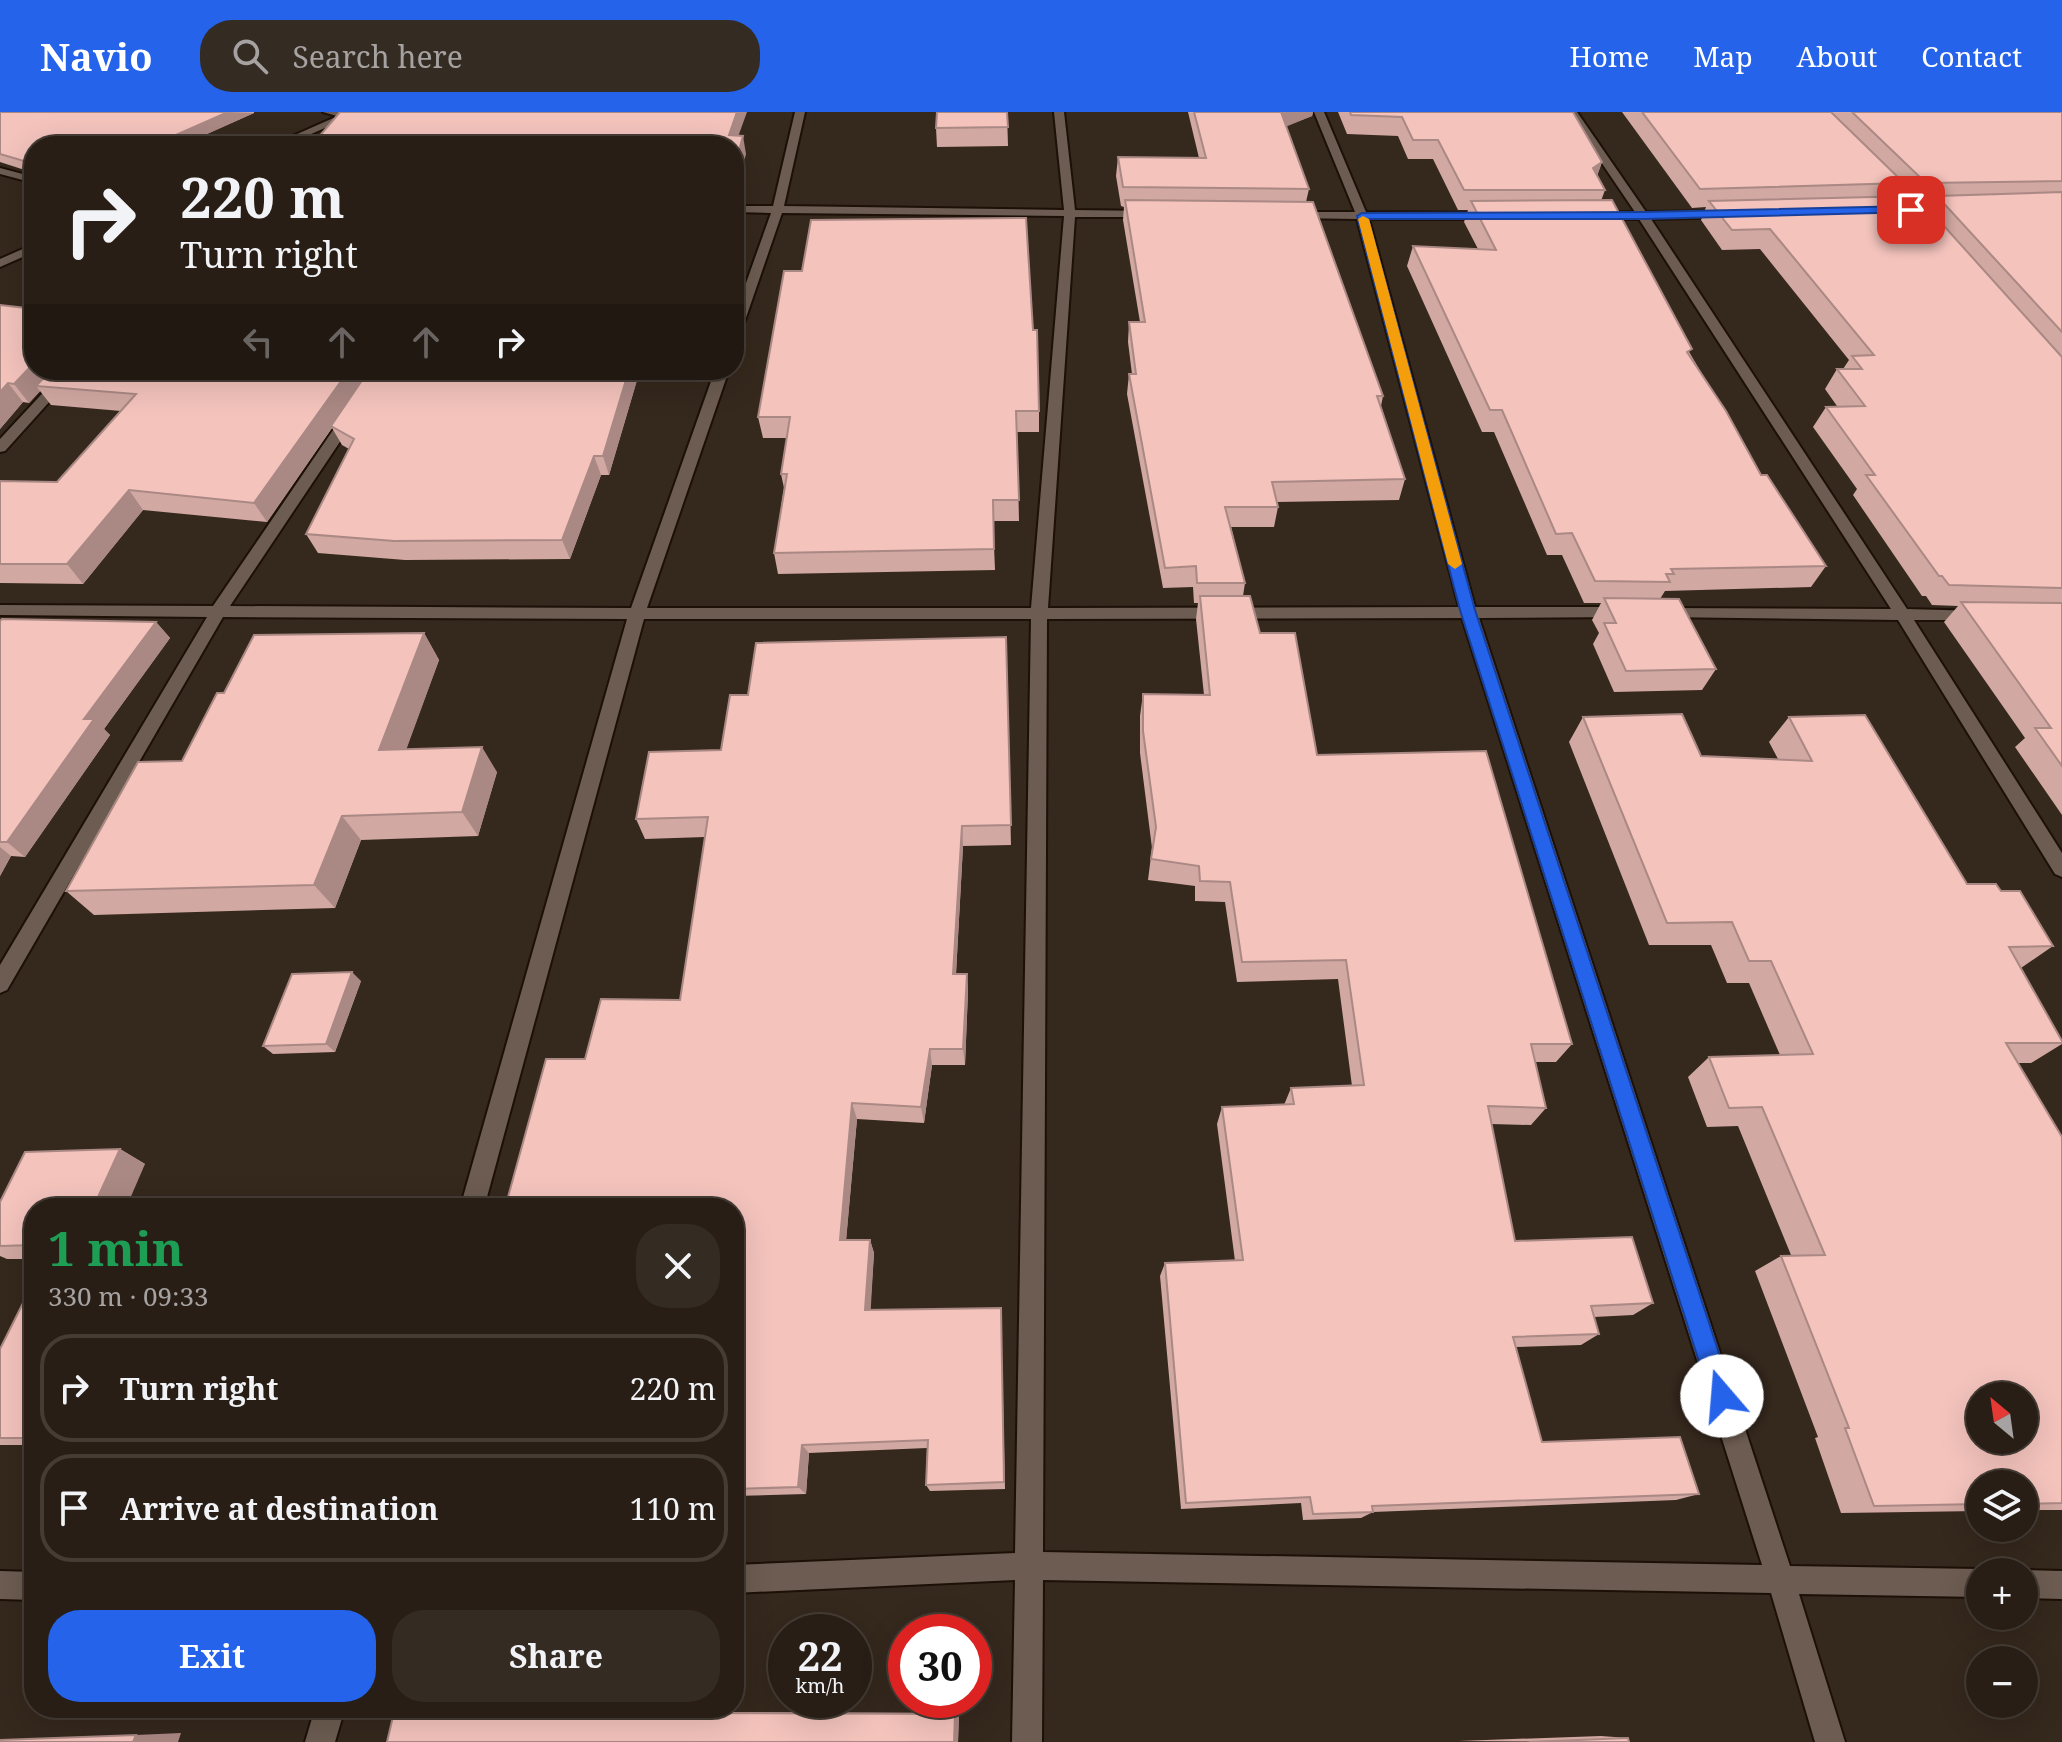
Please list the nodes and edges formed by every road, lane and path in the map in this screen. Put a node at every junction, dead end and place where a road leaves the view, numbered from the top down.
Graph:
1 (328, 112) edge
2 (800, 112) edge
3 (1059, 112) edge
4 (1319, 112) edge
5 (1572, 112) edge
6 (351, 114) edge
7 (299, 136) edge
8 (0, 171) edge
9 (24, 177) edge
10 (744, 209) edge
11 (778, 209) junction
12 (1070, 213) junction
13 (1738, 213) edge
14 (1162, 214) edge
15 (1285, 215) edge
16 (1644, 215) junction
17 (1362, 216) junction
18 (1503, 216) edge
19 (1581, 216) edge
20 (24, 252) edge
21 (0, 263) edge
22 (744, 306) edge
23 (62, 380) edge
24 (374, 380) edge
25 (719, 380) edge
26 (0, 448) edge
27 (0, 610) edge
28 (1468, 610) junction
29 (217, 613) junction
30 (637, 614) junction
31 (1039, 614) junction
32 (1999, 615) edge
33 (1904, 616) junction
34 (2062, 869) edge
35 (0, 984) edge
36 (475, 1198) edge
37 (1028, 1566) junction
38 (1780, 1577) junction
39 (744, 1579) edge
40 (1966, 1583) edge
41 (2038, 1584) edge
42 (0, 1585) edge
43 (2062, 1585) edge
44 (24, 1586) edge
45 (327, 1718) edge
46 (320, 1742) edge
47 (1027, 1742) edge
48 (1830, 1742) edge

1 - 6 street
2 - 11 street
3 - 12 street
4 - 17 street
5 - 16 street
6 - 7 street
8 - 9 street
10 - 11 street
11 - 12 street
11 - 22 street
12 - 14 street
12 - 31 street
13 - 16 street
15 - 17 street
16 - 19 street
16 - 33 street
17 - 18 street
17 - 28 street
20 - 21 street
23 - 26 street
24 - 29 street
25 - 30 street
27 - 29 street
28 - 31 street
28 - 33 street
28 - 38 street
29 - 30 street
29 - 35 street
30 - 31 street
30 - 36 street
31 - 37 street
32 - 33 street
33 - 34 street
37 - 38 street
37 - 39 street
37 - 47 street
38 - 40 street
38 - 48 street
41 - 43 street
42 - 44 street
45 - 46 street

